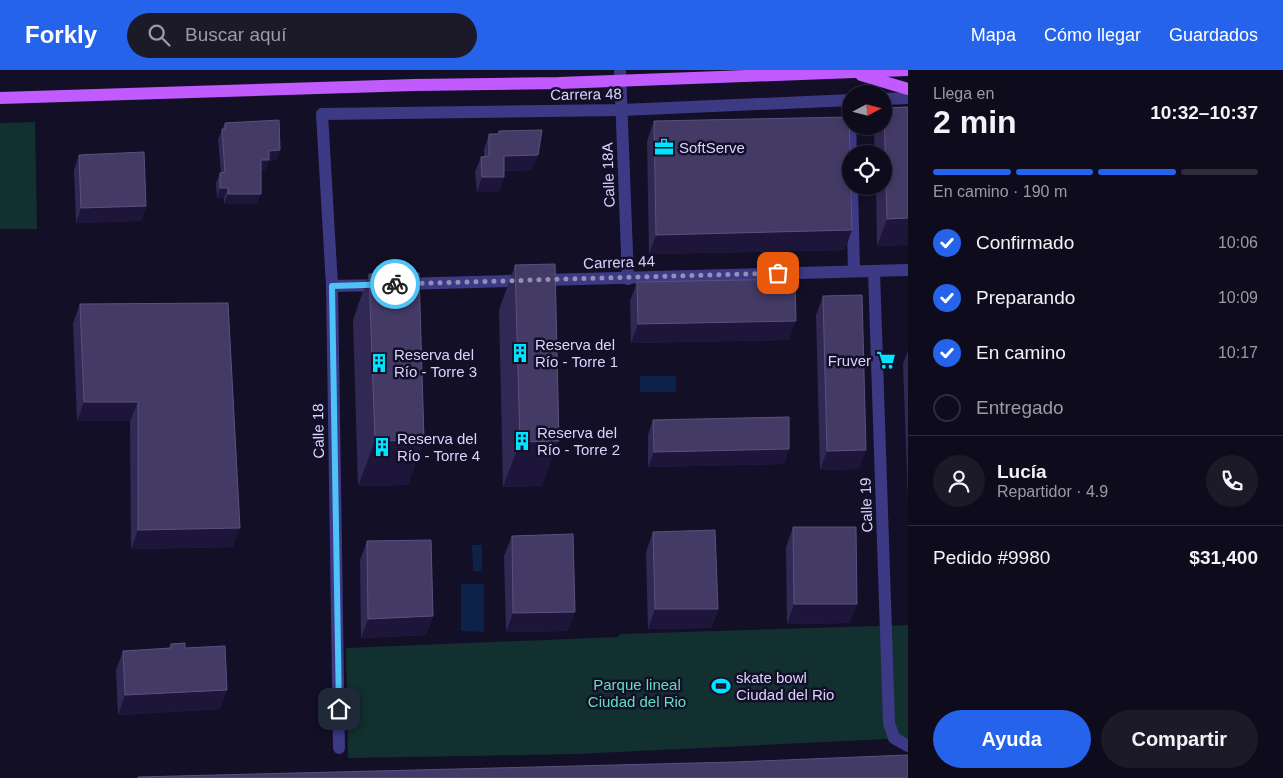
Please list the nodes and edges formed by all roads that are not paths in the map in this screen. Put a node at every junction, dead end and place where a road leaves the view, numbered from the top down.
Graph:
1 (908, 70) edge
2 (852, 72) junction
3 (621, 75) edge
4 (908, 89) edge
5 (0, 98) edge
6 (908, 98) edge
7 (892, 99) edge
8 (842, 104) edge
9 (622, 110) junction
10 (322, 114) joint
11 (852, 195) edge
12 (908, 270) edge
13 (854, 271) junction
14 (874, 271) junction
15 (628, 279) junction
16 (332, 286) junction
17 (908, 746) edge
18 (339, 748) dead end

1 - 2 main road
2 - 3 main road
2 - 4 main road
3 - 5 main road
3 - 9 street, Calle 18A
6 - 7 street
8 - 9 street, Carrera 48
9 - 10 street, Carrera 48
9 - 15 street, Calle 18A
10 - 16 street, Calle 18
11 - 13 street
12 - 14 street, Carrera 44
13 - 14 street, Carrera 44
13 - 15 street, Carrera 44
14 - 17 street, Calle 19
15 - 16 street, Carrera 44
16 - 18 street, Calle 18

